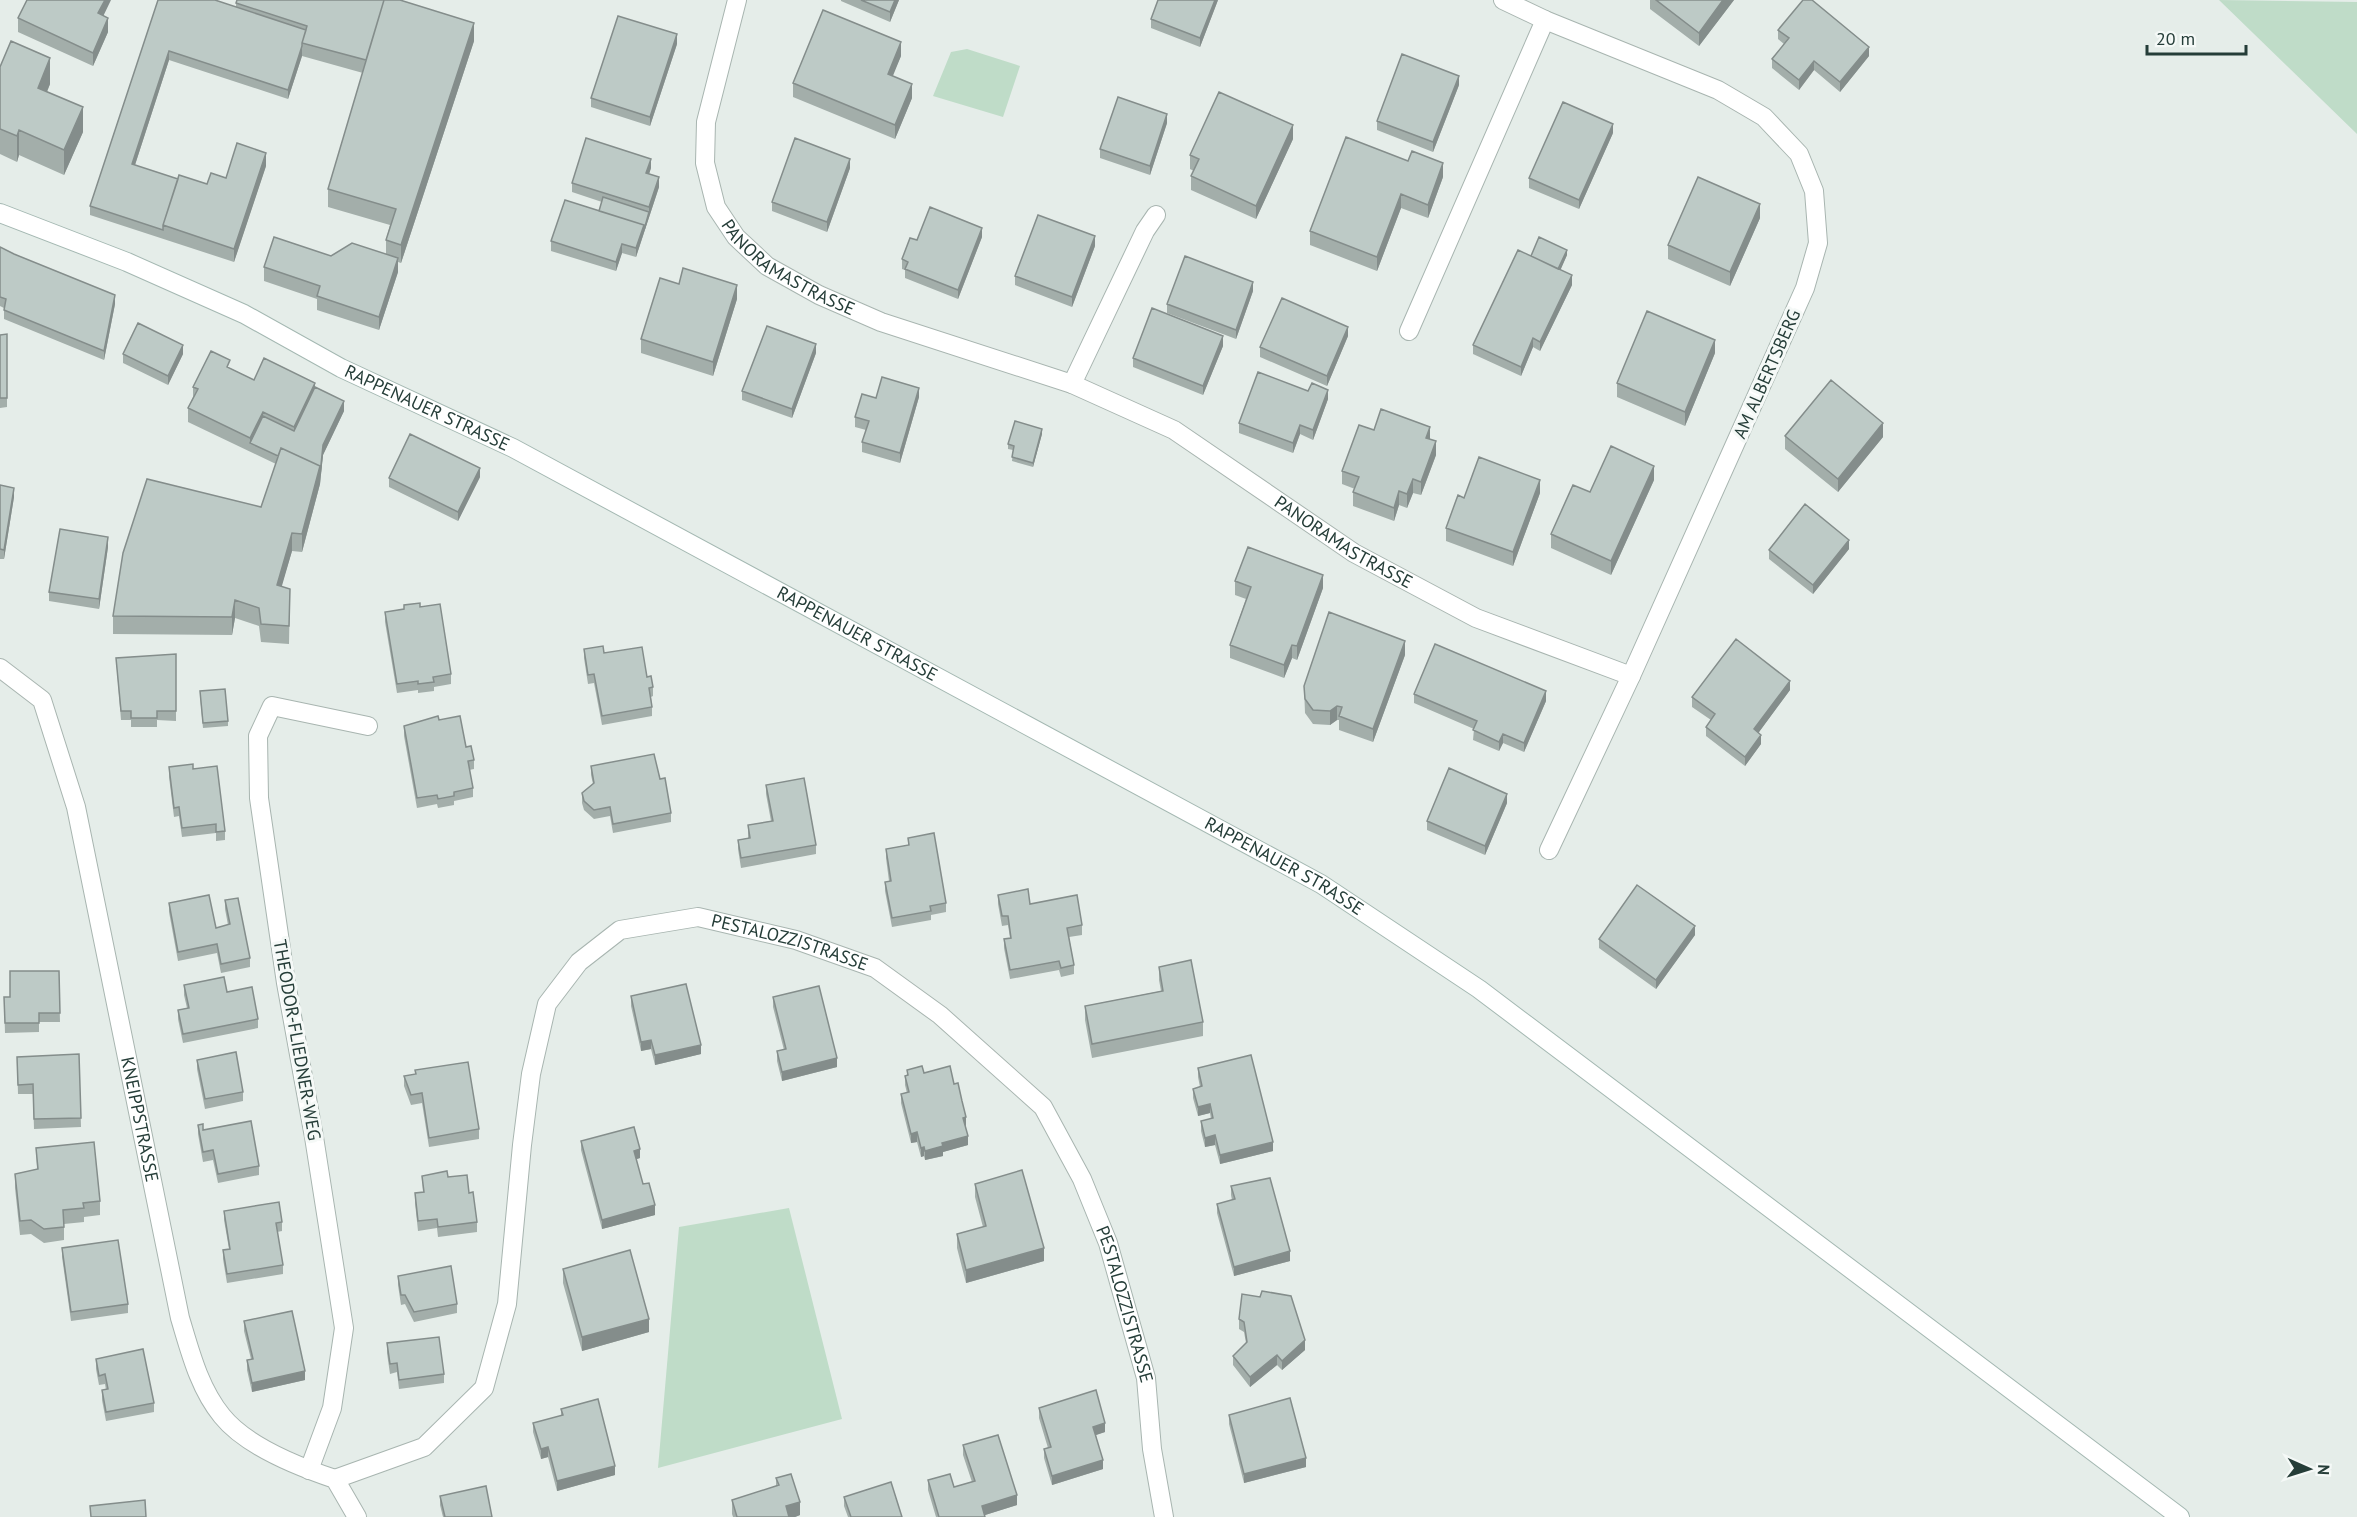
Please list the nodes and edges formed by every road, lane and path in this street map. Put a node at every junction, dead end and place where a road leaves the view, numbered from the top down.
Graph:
1 (737, 0) edge
2 (1503, 0) edge
3 (1545, 20) junction
4 (0, 213) edge
5 (1156, 215) dead end
6 (1408, 331) dead end
7 (1072, 384) junction
8 (0, 668) edge
9 (1631, 676) junction
10 (368, 726) dead end
11 (1549, 850) dead end
12 (309, 1470) junction
13 (335, 1479) junction
14 (357, 1517) edge
15 (1164, 1517) edge
16 (2180, 1517) edge

1 - 7 street, PANORAMASTRASSE
2 - 3 street, AM ALBERTSBERG
3 - 6 street
3 - 9 street, AM ALBERTSBERG
4 - 16 street, RAPPENAUER STRASSE
5 - 7 street
7 - 9 street, PANORAMASTRASSE
8 - 12 street, KNEIPPSTRASSE
9 - 11 street, AM ALBERTSBERG
10 - 12 street, THEODOR-FLIEDNER-WEG
12 - 13 street, KNEIPPSTRASSE
13 - 14 street
13 - 15 street, PESTALOZZISTRASSE

